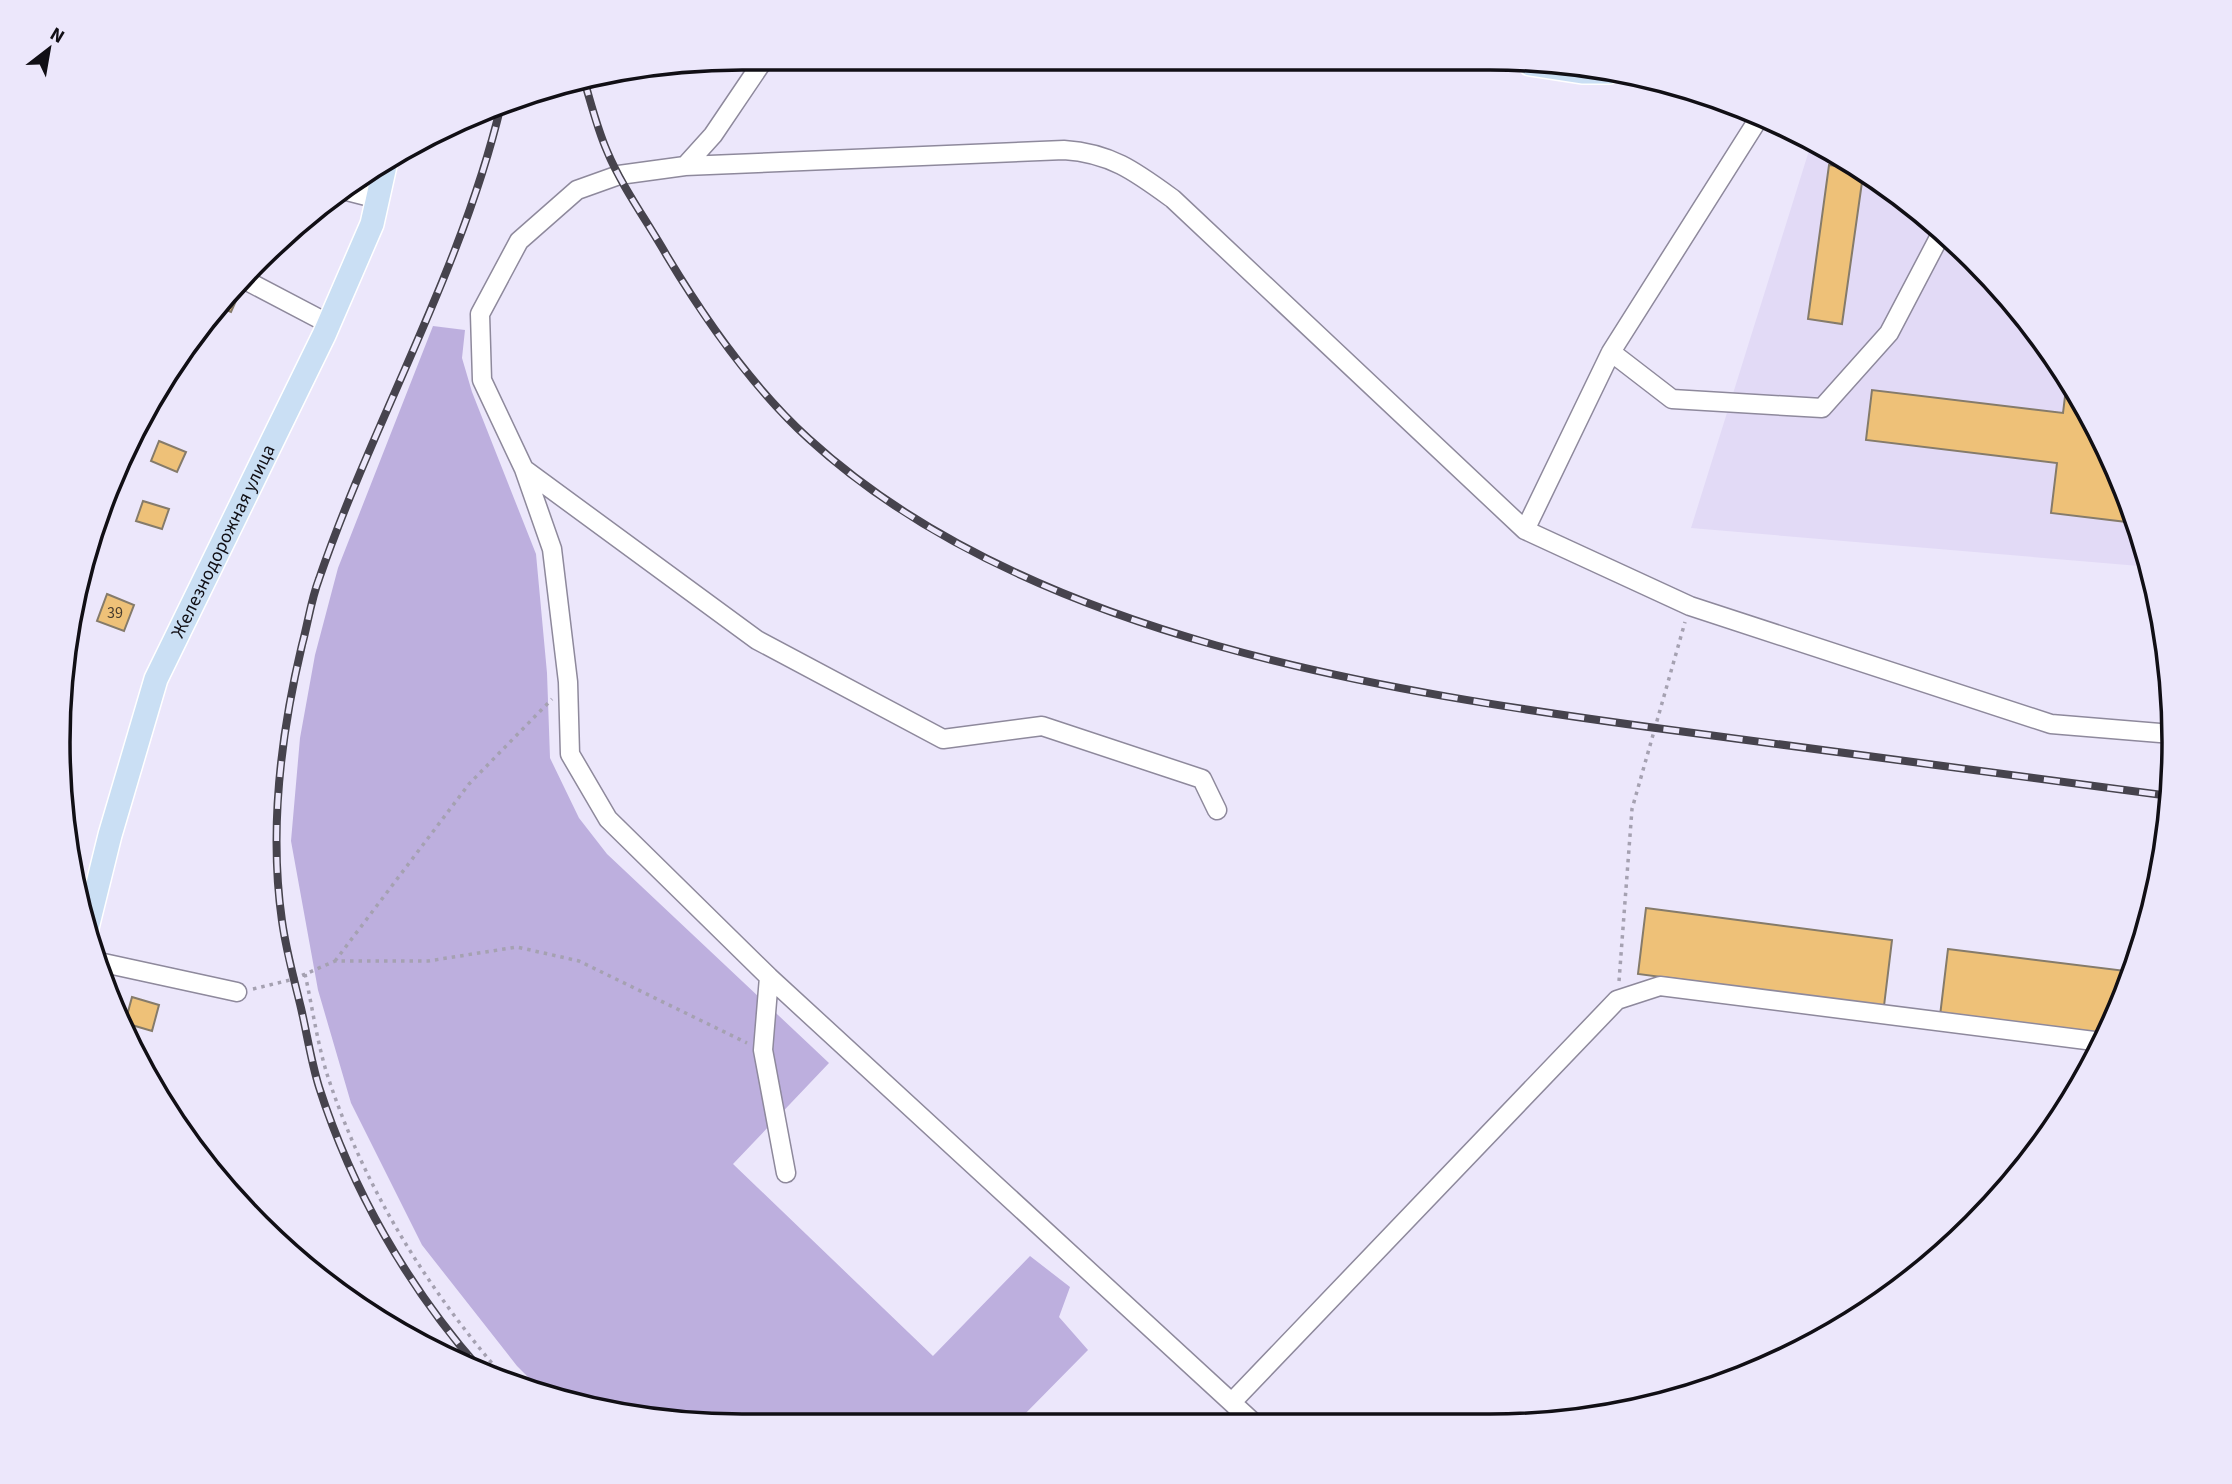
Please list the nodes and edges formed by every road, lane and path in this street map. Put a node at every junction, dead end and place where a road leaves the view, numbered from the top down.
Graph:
1 (757, 70) edge
2 (1755, 125) edge
3 (685, 166) junction
4 (383, 174) edge
5 (355, 193) edge
6 (378, 199) junction
7 (1937, 241) edge
8 (252, 283) edge
9 (329, 324) junction
10 (1611, 352) junction
11 (524, 469) junction
12 (1525, 530) junction
13 (1690, 606) junction
14 (568, 682) junction
15 (2162, 733) edge
16 (1217, 810) dead end
17 (92, 910) edge
18 (335, 961) junction
19 (108, 964) edge
20 (305, 974) junction
21 (769, 977) junction
22 (237, 992) joint
23 (1617, 1000) junction
24 (2092, 1041) edge
25 (763, 1050) junction
26 (786, 1172) dead end
27 (495, 1367) edge
28 (1232, 1402) junction
29 (1245, 1414) edge

1 - 3 street
2 - 10 street
3 - 11 street
3 - 12 street
4 - 6 main road, Железнодорожная улица
5 - 6 street
6 - 9 main road, Железнодорожная улица
7 - 10 street
8 - 9 street
9 - 17 main road, Железнодорожная улица
10 - 12 street
11 - 14 street
11 - 16 street
12 - 13 street
13 - 15 street
13 - 23 path
14 - 18 path
14 - 21 street
18 - 20 path
18 - 25 path
19 - 22 street
20 - 22 path
20 - 27 path
21 - 25 street
21 - 28 street
23 - 24 street
23 - 28 street
25 - 26 street
28 - 29 street

